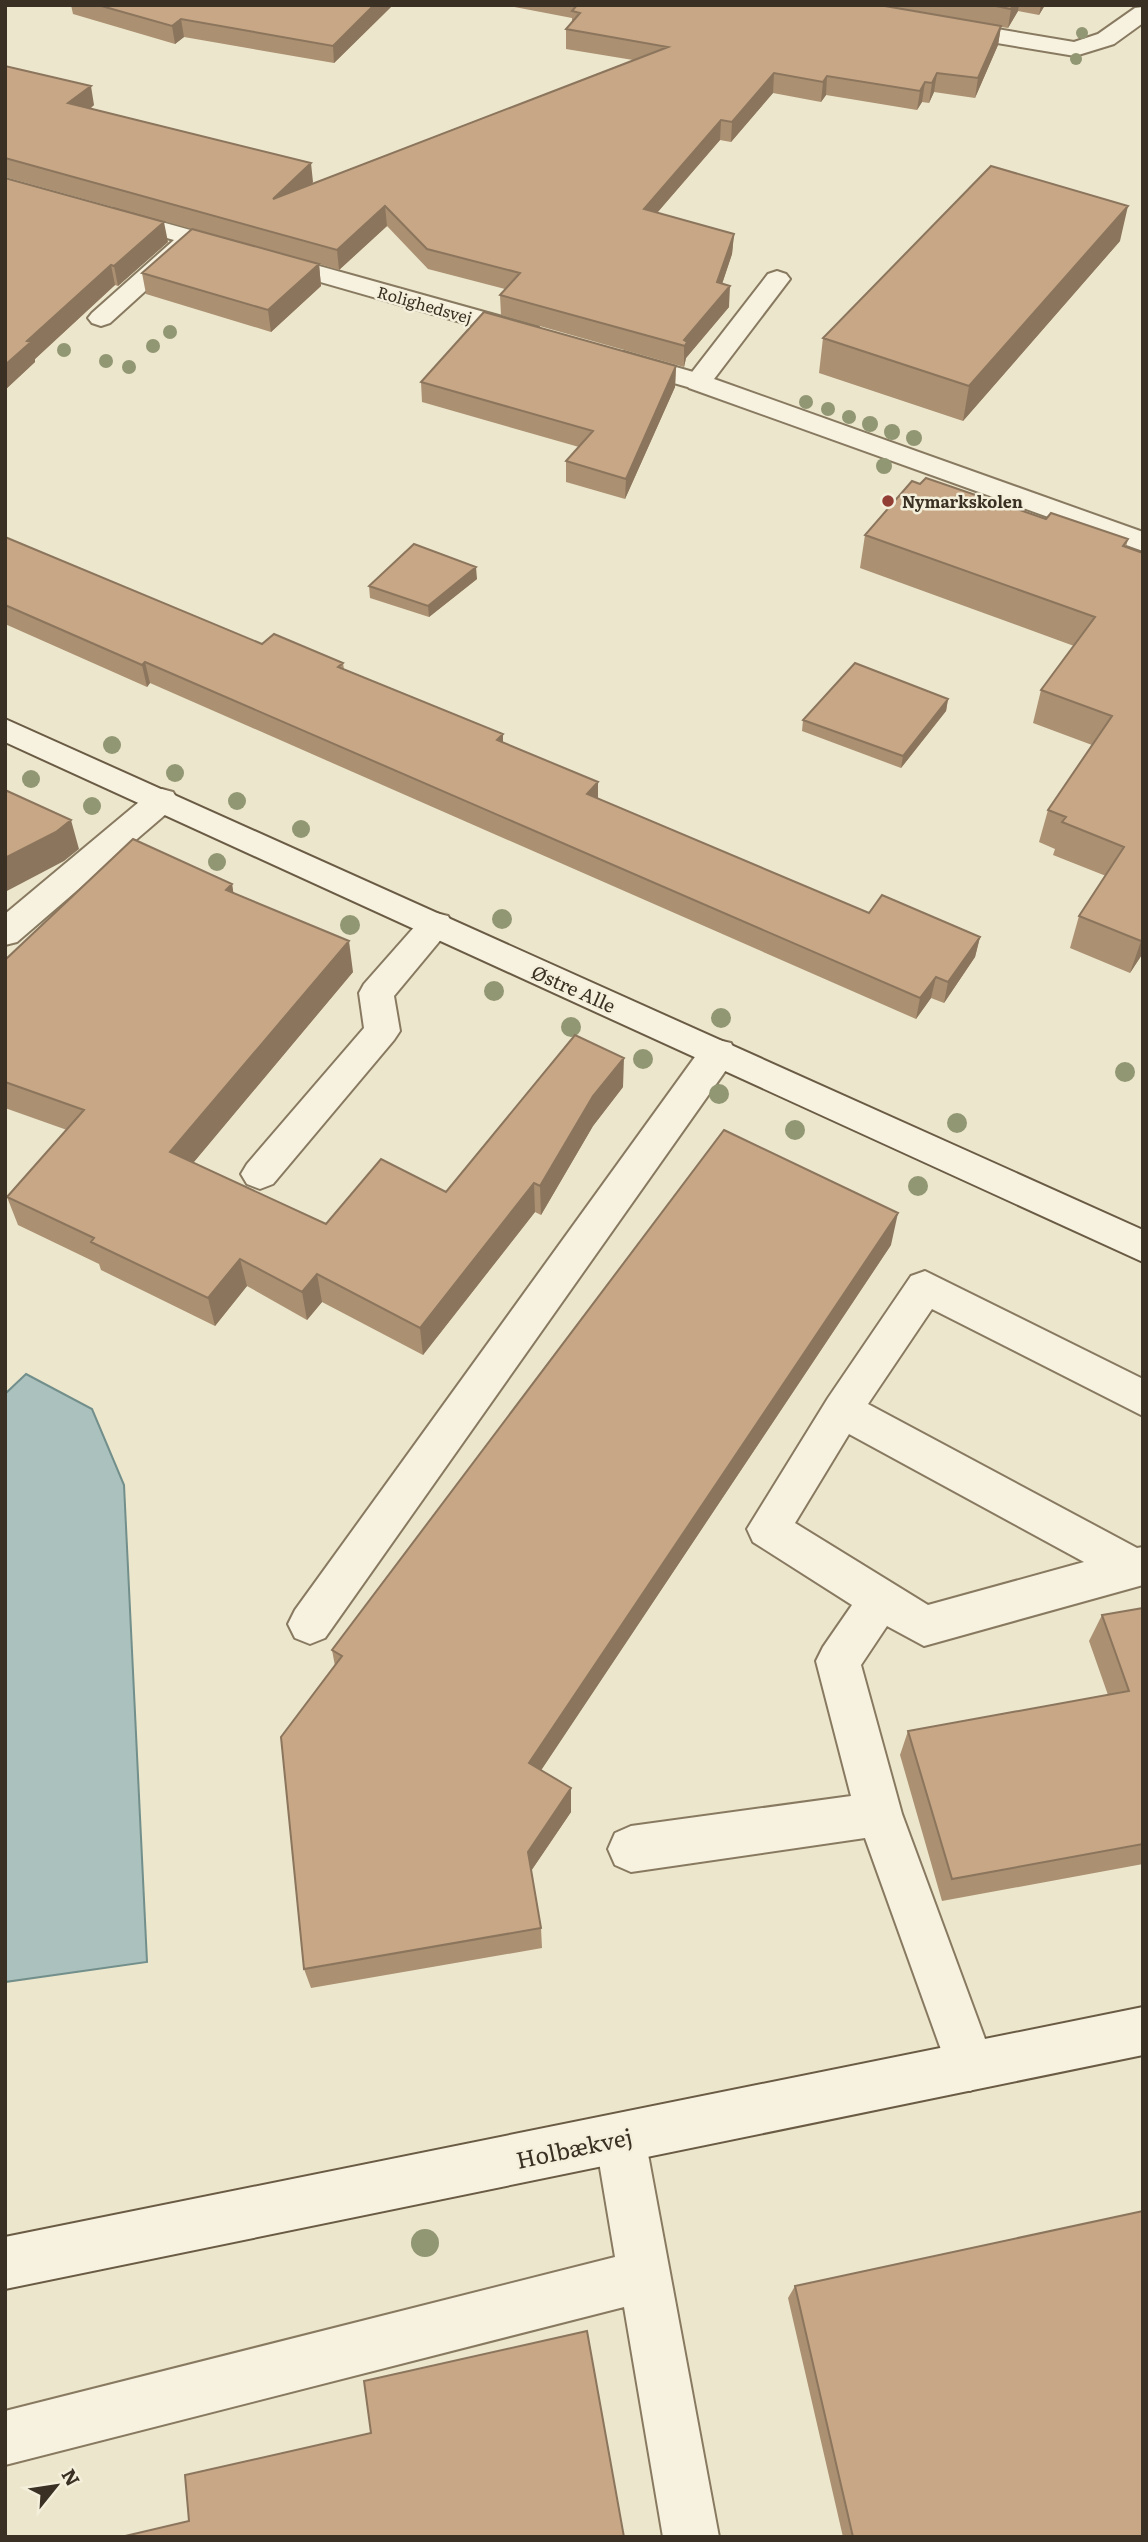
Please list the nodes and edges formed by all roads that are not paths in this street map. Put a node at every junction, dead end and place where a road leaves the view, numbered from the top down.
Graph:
1 (1143, 13) edge
2 (928, 24) edge
3 (85, 208) edge
4 (192, 237) junction
5 (777, 279) dead end
6 (101, 317) dead end
7 (552, 340) edge
8 (605, 355) edge
9 (698, 382) junction
10 (1143, 542) edge
11 (5, 729) edge
12 (162, 800) junction
13 (436, 925) junction
14 (5, 933) edge
15 (718, 1053) junction
16 (260, 1174) dead end
17 (1143, 1247) edge
18 (1143, 1399) edge
19 (842, 1410) junction
20 (1138, 1567) edge
21 (881, 1599) junction
22 (310, 1624) dead end
23 (878, 1814) junction
24 (631, 1849) dead end
25 (1143, 2031) edge
26 (970, 2066) junction
27 (620, 2138) junction
28 (5, 2263) edge
29 (644, 2276) junction
30 (5, 2438) edge
31 (691, 2537) edge

1 - 2 street
3 - 4 street, Rolighedsvej
4 - 6 street
4 - 7 street, Rolighedsvej
5 - 9 street
8 - 9 street
9 - 10 street
11 - 12 street, Østre Alle
12 - 13 street, Østre Alle
12 - 14 street
13 - 15 street, Østre Alle
13 - 16 street
15 - 17 street, Østre Alle
15 - 22 street
18 - 19 street
19 - 20 street
19 - 21 street
20 - 21 street
21 - 23 street
23 - 24 street
23 - 26 street
25 - 26 street, Holbækvej
26 - 27 street, Holbækvej
27 - 28 street, Holbækvej
27 - 29 street
29 - 30 street
29 - 31 street

